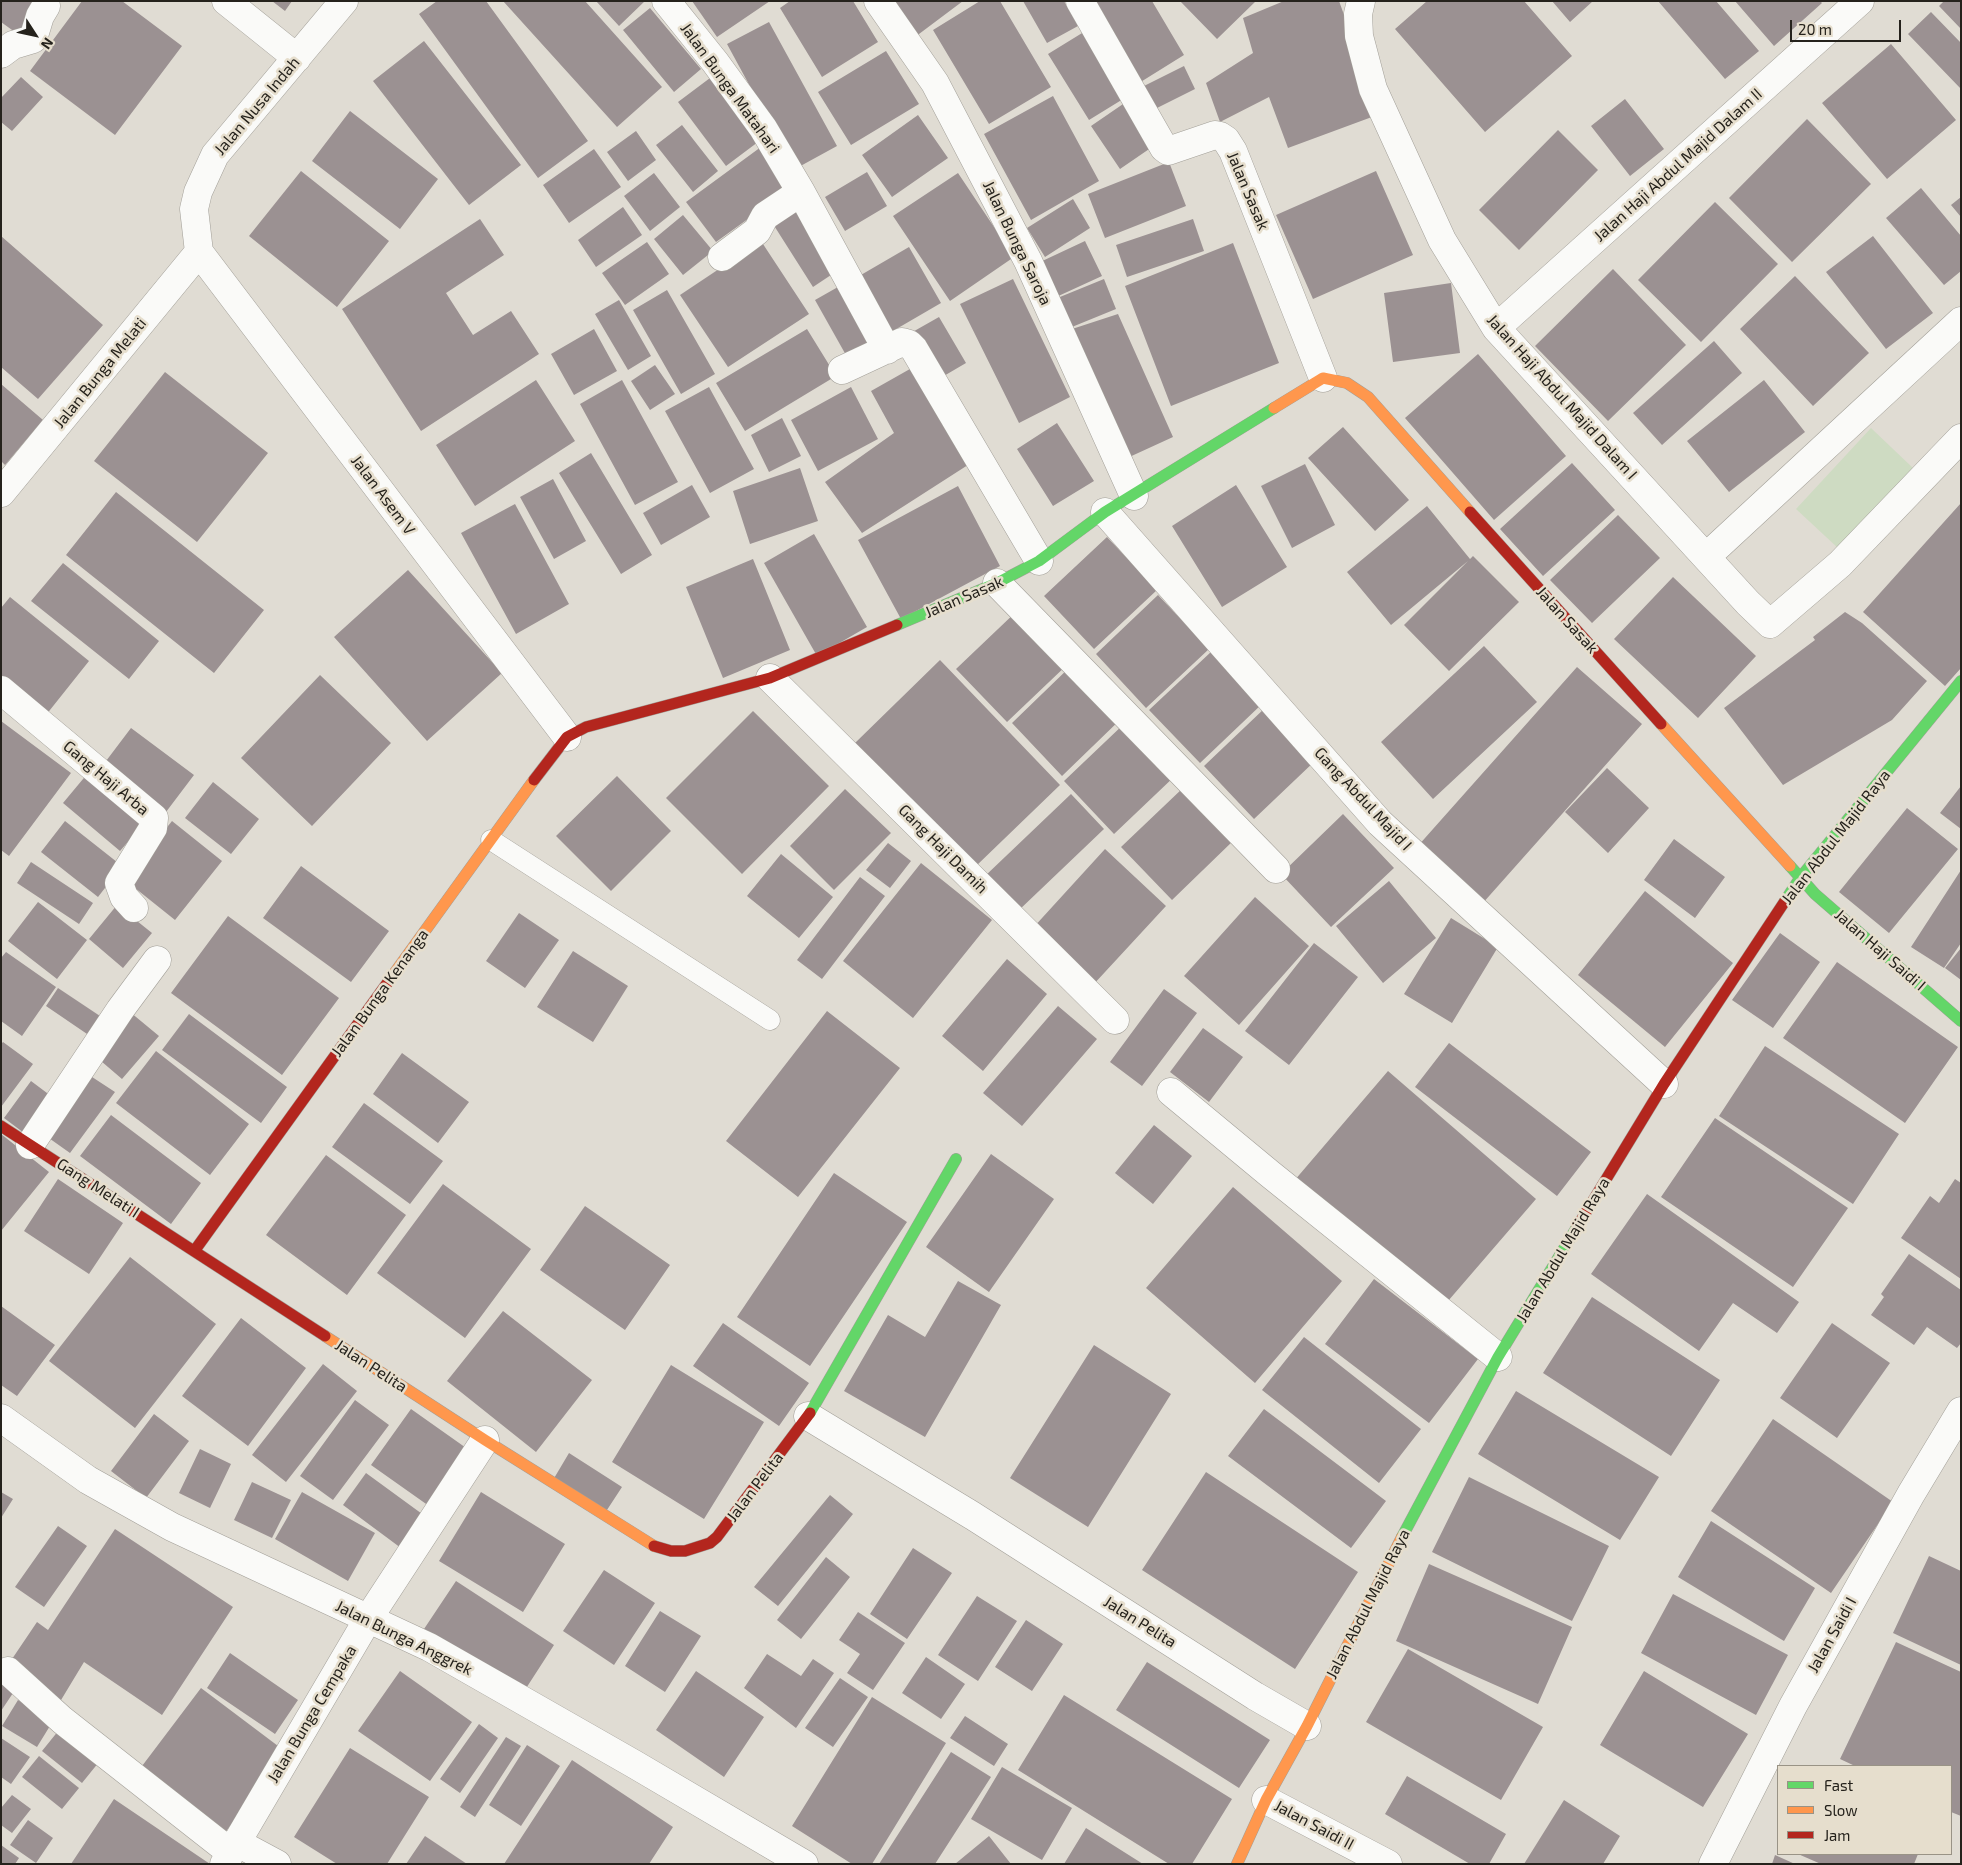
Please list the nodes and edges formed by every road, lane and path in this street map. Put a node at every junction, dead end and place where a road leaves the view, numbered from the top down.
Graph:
1 (226, 1) edge
2 (344, 1) edge
3 (666, 1) edge
4 (878, 1) edge
5 (1080, 1) edge
6 (1361, 1) edge
7 (1860, 1) edge
8 (46, 6) dead end
9 (1, 54) edge
10 (297, 58) junction
11 (801, 192) junction
12 (199, 252) junction
13 (722, 257) dead end
14 (1961, 321) edge
15 (1496, 328) junction
16 (887, 350) junction
17 (842, 370) dead end
18 (1323, 378) junction
19 (1961, 438) edge
20 (1, 493) edge
21 (1134, 496) junction
22 (1105, 512) junction
23 (1706, 557) junction
24 (1039, 561) junction
25 (997, 584) junction
26 (770, 678) junction
27 (1961, 681) edge
28 (1, 690) edge
29 (567, 737) junction
30 (491, 840) junction
31 (1276, 869) dead end
32 (1800, 878) junction
33 (134, 908) dead end
34 (157, 960) dead end
35 (770, 1020) dead end
36 (1115, 1020) dead end
37 (1961, 1021) edge
38 (1664, 1084) junction
39 (1171, 1092) dead end
40 (1, 1126) edge
41 (30, 1145) junction
42 (956, 1160) dead end
43 (195, 1250) junction
44 (1498, 1357) junction
45 (1961, 1411) edge
46 (808, 1416) junction
47 (1, 1418) edge
48 (485, 1440) junction
49 (368, 1619) junction
50 (8, 1671) dead end
51 (1306, 1726) junction
52 (1266, 1800) junction
53 (230, 1853) edge
54 (277, 1864) edge
55 (804, 1864) edge
56 (1237, 1864) edge
57 (1388, 1864) edge
58 (1713, 1864) edge

1 - 10 street
2 - 10 street, Jalan Nusa Indah
3 - 11 street, Jalan Bunga Matahari
4 - 21 street, Jalan Bunga Saroja
5 - 18 street, Jalan Sasak
6 - 15 street, Jalan Haji Abdul Majid Dalam I
7 - 15 street, Jalan Haji Abdul Majid Dalam II
8 - 9 street
10 - 12 street, Jalan Nusa Indah
11 - 13 street
11 - 16 street, Jalan Bunga Matahari
12 - 20 street, Jalan Bunga Melati
12 - 29 street, Jalan Asem V
14 - 23 street
15 - 23 street, Jalan Haji Abdul Majid Dalam I
16 - 17 street
16 - 24 street
18 - 21 street, Jalan Sasak
18 - 32 street, Jalan Sasak
19 - 23 street, Jalan Haji Abdul Majid Dalam I
21 - 22 street, Jalan Sasak
22 - 24 street, Jalan Sasak
22 - 38 street, Gang Abdul Majid I
24 - 25 street, Jalan Sasak
25 - 26 street, Jalan Sasak
25 - 31 street
26 - 29 street, Jalan Sasak
26 - 36 street, Gang Haji Damih
27 - 32 street, Jalan Abdul Majid Raya
28 - 33 street, Gang Haji Arba
29 - 30 street, Jalan Bunga Kenanga
30 - 35 lane
30 - 43 street, Jalan Bunga Kenanga
32 - 37 street, Jalan Haji Saidi I
32 - 38 street, Jalan Abdul Majid Raya
34 - 41 street
38 - 44 street, Jalan Abdul Majid Raya
39 - 44 street
40 - 41 street, Gang Melati I
41 - 43 street, Gang Melati I
42 - 46 street
43 - 48 street, Jalan Pelita
44 - 51 street, Jalan Abdul Majid Raya
45 - 58 street, Jalan Saidi I
46 - 48 street, Jalan Pelita
46 - 51 street, Jalan Pelita
47 - 49 street, Jalan Bunga Anggrek
48 - 49 street, Jalan Bunga Cempaka
49 - 53 street, Jalan Bunga Cempaka
49 - 55 street, Jalan Bunga Anggrek
50 - 53 street
51 - 52 street, Jalan Abdul Majid Raya
52 - 56 street, Jalan Abdul Majid Raya
52 - 57 street, Jalan Saidi II
53 - 54 street

